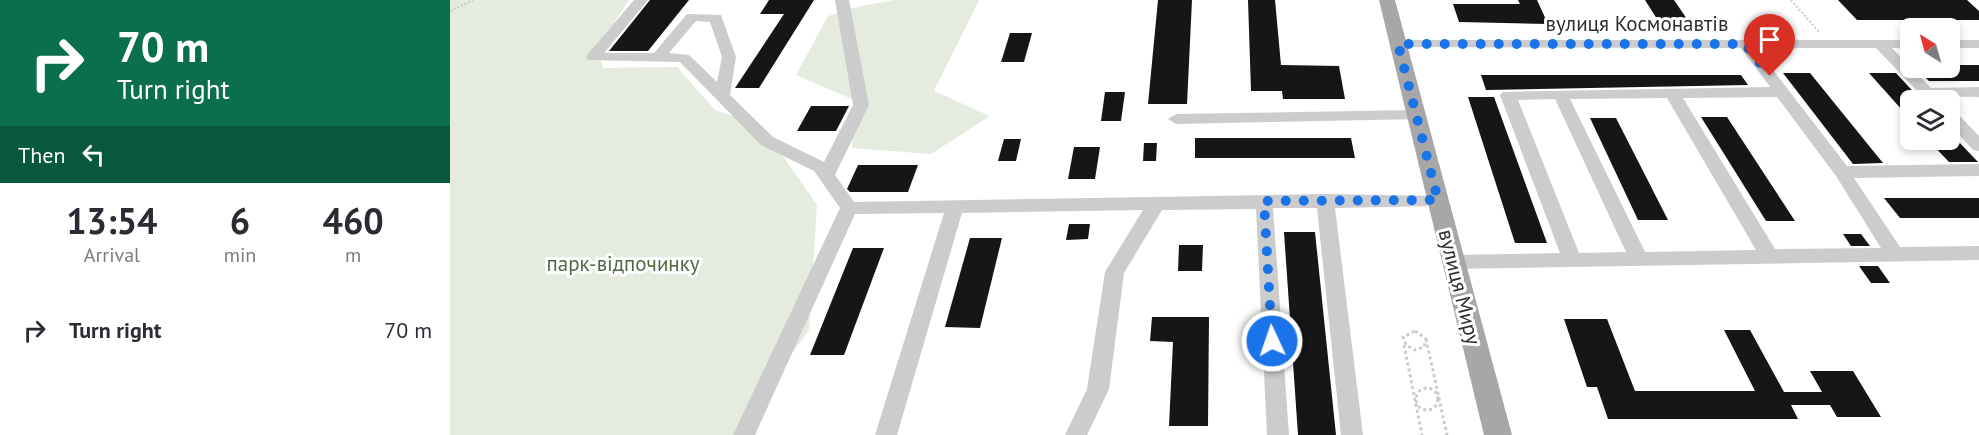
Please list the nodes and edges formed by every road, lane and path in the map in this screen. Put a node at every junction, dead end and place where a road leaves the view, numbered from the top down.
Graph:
1 (473, 0) edge
2 (641, 0) edge
3 (842, 0) edge
4 (1387, 0) edge
5 (1791, 0) edge
6 (450, 11) edge
7 (1398, 44) junction
8 (1745, 44) junction
9 (1830, 44) junction
10 (1880, 44) junction
11 (1900, 44) edge
12 (1960, 44) edge
13 (1979, 44) edge
14 (658, 58) junction
15 (1924, 90) edge
16 (1782, 92) junction
17 (1979, 92) edge
18 (1672, 93) junction
19 (1560, 94) junction
20 (1960, 94) edge
21 (722, 97) junction
22 (1416, 115) junction
23 (1176, 119) dead end
24 (1960, 126) edge
25 (1979, 146) edge
26 (1979, 170) edge
27 (1842, 172) junction
28 (826, 176) junction
29 (1325, 200) junction
30 (1438, 200) junction
31 (1264, 201) junction
32 (1156, 203) junction
33 (955, 206) junction
34 (849, 208) junction
35 (1979, 253) edge
36 (1895, 254) junction
37 (1769, 256) junction
38 (1639, 259) junction
39 (1572, 260) junction
40 (1454, 262) junction
41 (1426, 339) junction
42 (1404, 341) junction
43 (1414, 399) junction
44 (1439, 399) junction
45 (744, 435) edge
46 (886, 435) edge
47 (1076, 435) edge
48 (1278, 435) edge
49 (1352, 435) edge
50 (1422, 435) edge
51 (1447, 435) edge
52 (1498, 435) edge

1 - 6 path
2 - 14 street
3 - 28 street
4 - 7 main road, вулиця Миру
5 - 9 path
7 - 8 street, вулиця Космонавтів
7 - 22 main road, вулиця Миру
8 - 9 street, вулиця Космонавтів
8 - 16 street
9 - 10 street, вулиця Космонавтів
10 - 11 street, вулиця Космонавтів
10 - 15 street
12 - 13 street
14 - 21 street
14 - 21 street
16 - 18 street
16 - 27 street
17 - 20 street
18 - 19 street
18 - 37 street
19 - 38 street
19 - 39 street
21 - 28 street
22 - 23 street
22 - 30 main road, вулиця Миру
24 - 25 street
26 - 27 street
27 - 36 street
28 - 34 street
29 - 30 street
29 - 31 street
29 - 49 street
30 - 40 main road, вулиця Миру
31 - 32 street
31 - 48 street
32 - 33 street
32 - 47 street
33 - 34 street
33 - 46 street
34 - 45 street
35 - 36 street
36 - 37 street
37 - 38 street
38 - 39 street
39 - 40 street
40 - 52 main road, вулиця Миру
41 - 42 path
41 - 42 path
41 - 44 path
42 - 43 path
43 - 44 path
43 - 44 path
43 - 50 path
44 - 51 path

